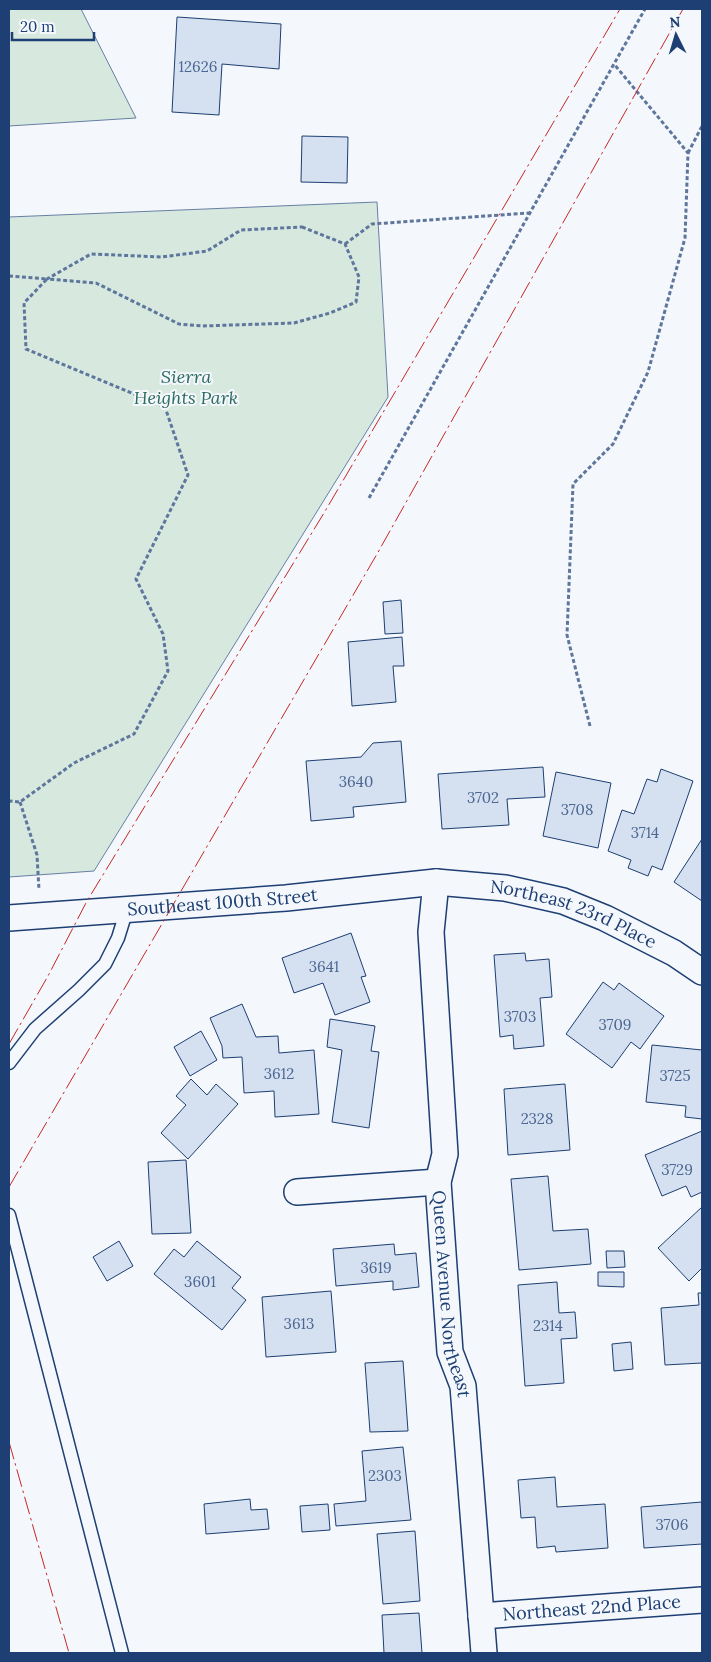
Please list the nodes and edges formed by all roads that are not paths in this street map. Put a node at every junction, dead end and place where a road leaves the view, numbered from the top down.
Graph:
1 (436, 882) junction
2 (127, 909) junction
3 (9, 918) edge
4 (702, 972) edge
5 (9, 1063) edge
6 (438, 1182) junction
7 (296, 1192) dead end
8 (9, 1215) edge
9 (702, 1600) edge
10 (481, 1616) junction
11 (122, 1653) edge
12 (484, 1653) edge

1 - 2 street, Southeast 100th Street
1 - 4 street, Northeast 23rd Place
1 - 6 street, Queen Avenue Northeast
2 - 3 street, Southeast 100th Street
2 - 5 lane
6 - 7 street
6 - 10 street, Queen Avenue Northeast
8 - 11 lane
9 - 10 street, Northeast 22nd Place
10 - 12 street, Queen Avenue Northeast

